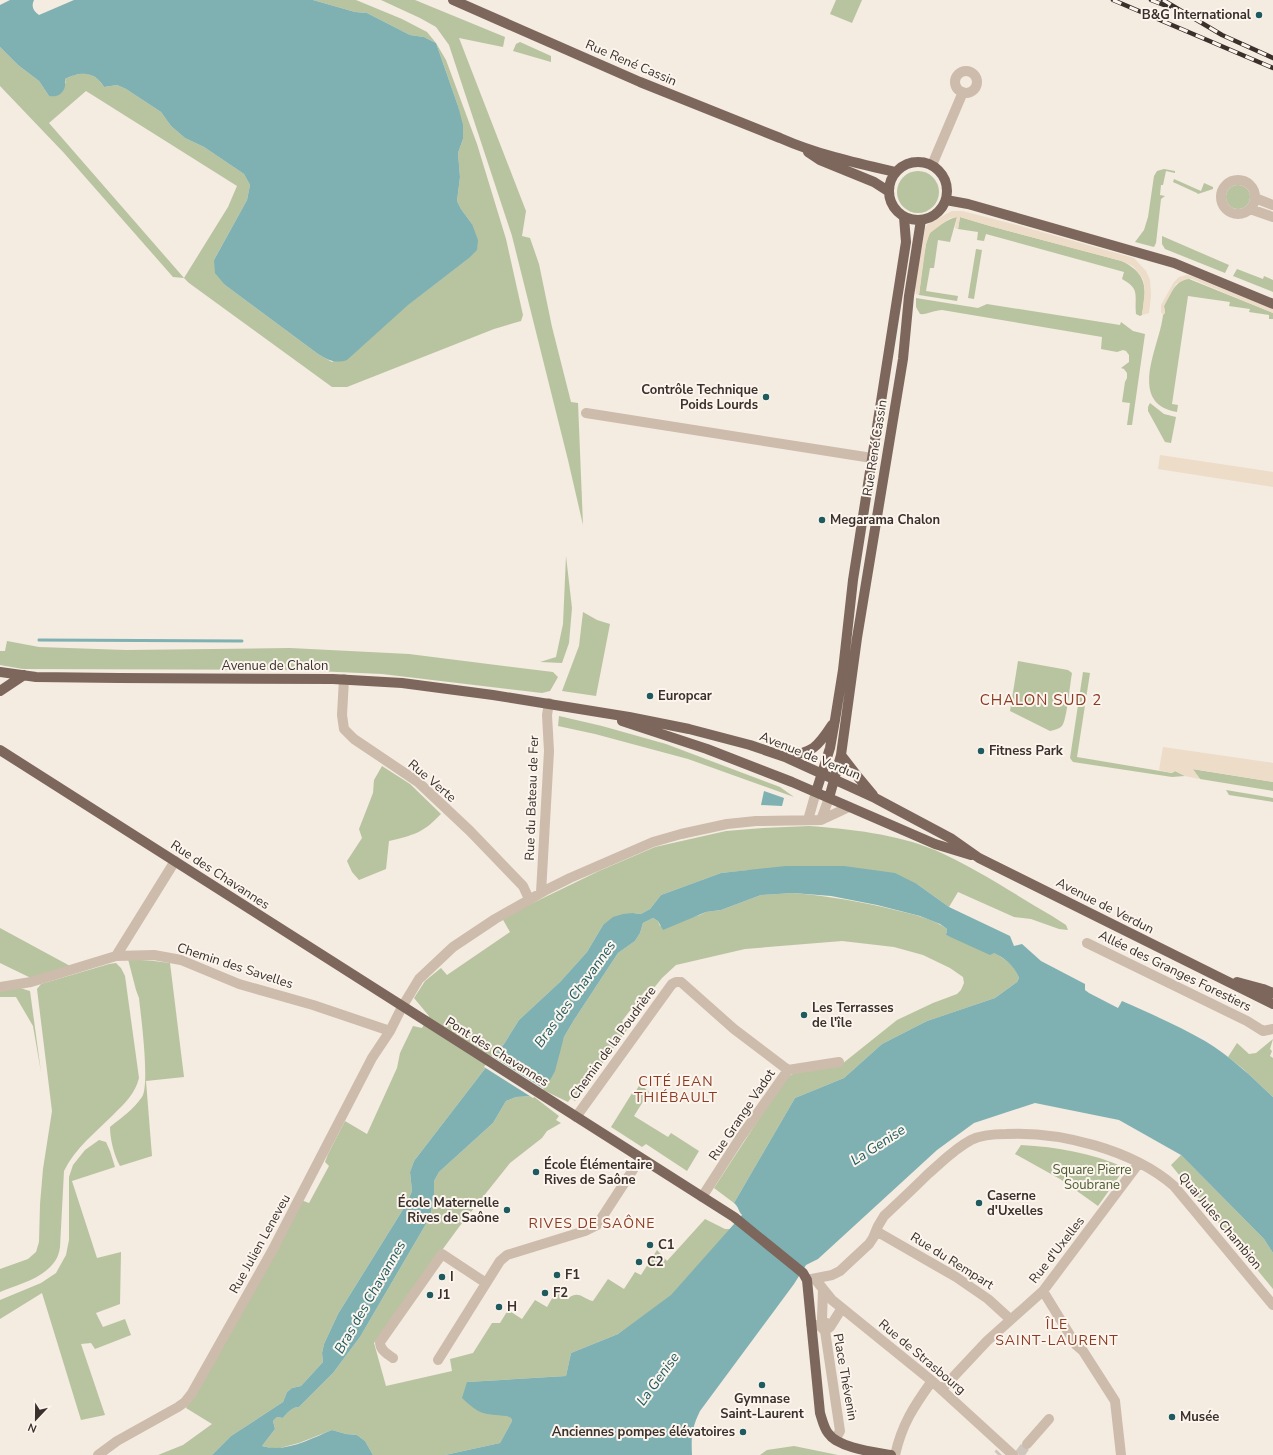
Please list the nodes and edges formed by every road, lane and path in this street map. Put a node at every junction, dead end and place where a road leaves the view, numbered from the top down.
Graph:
1 (453, 0) edge
2 (963, 92) dead end
3 (800, 147) junction
4 (932, 165) junction
5 (895, 172) junction
6 (888, 192) junction
7 (1255, 198) junction
8 (946, 200) junction
9 (1273, 206) edge
10 (1250, 209) junction
11 (904, 217) junction
12 (1273, 218) edge
13 (921, 220) junction
14 (1273, 304) edge
15 (586, 413) dead end
16 (872, 458) junction
17 (879, 502) junction
18 (853, 580) junction
19 (857, 638) junction
20 (0, 672) edge
21 (24, 675) junction
22 (344, 679) junction
23 (0, 691) edge
24 (549, 703) junction
25 (593, 712) junction
26 (835, 720) junction
27 (0, 750) edge
28 (841, 754) junction
29 (785, 757) junction
30 (822, 774) junction
31 (835, 779) junction
32 (816, 792) junction
33 (829, 798) junction
34 (875, 798) junction
35 (849, 807) junction
36 (808, 820) junction
37 (821, 820) junction
38 (979, 858) junction
39 (174, 861) junction
40 (544, 891) junction
41 (529, 899) junction
42 (1088, 942) dead end
43 (116, 956) junction
44 (1220, 977) junction
45 (0, 987) edge
46 (1273, 993) edge
47 (1273, 1004) edge
48 (402, 1007) junction
49 (425, 1022) joint
50 (1273, 1028) edge
51 (390, 1031) junction
52 (840, 1062) dead end
53 (788, 1070) junction
54 (576, 1117) junction
55 (640, 1159) junction
56 (1139, 1164) junction
57 (702, 1197) junction
58 (876, 1231) junction
59 (808, 1277) junction
60 (486, 1283) junction
61 (823, 1290) junction
62 (1043, 1291) junction
63 (1273, 1305) edge
64 (842, 1308) junction
65 (1010, 1320) junction
66 (811, 1324) junction
67 (828, 1329) junction
68 (394, 1358) dead end
69 (438, 1360) dead end
70 (932, 1381) junction
71 (942, 1390) junction
72 (1049, 1419) dead end
73 (835, 1440) junction
74 (1028, 1444) tunnel mouth
75 (98, 1455) edge
76 (891, 1455) edge
77 (895, 1455) edge
78 (1013, 1455) edge
79 (1121, 1455) edge

1 - 3 main road, Rue René Cassin
2 - 4 street
3 - 5 main road, Rue René Cassin
3 - 6 main road, Rue René Cassin
4 - 5 main road
4 - 8 main road
5 - 6 main road
6 - 11 main road
7 - 9 street
7 - 10 street
7 - 10 street
8 - 13 main road
8 - 14 main road
10 - 12 street
11 - 13 main road
11 - 16 main road, Rue René Cassin
13 - 17 main road, Rue René Cassin
15 - 16 street
16 - 17 main road
16 - 18 main road, Rue René Cassin
17 - 19 main road, Rue René Cassin
18 - 19 main road
18 - 26 main road, Rue René Cassin
19 - 28 main road, Rue René Cassin
20 - 21 main road, Avenue de Chalon
21 - 22 main road, Avenue de Chalon
21 - 23 main road
22 - 24 main road, Avenue de Chalon
22 - 41 street, Rue Verte
24 - 25 main road, Avenue de Verdun
24 - 40 street, Rue du Bateau de Fer
25 - 29 main road, Avenue de Verdun
25 - 32 main road, Avenue de Verdun
26 - 29 main road
26 - 30 main road, Rue René Cassin
27 - 39 main road, Rue des Chavannes
28 - 31 main road, Rue René Cassin
28 - 34 main road
29 - 30 main road, Avenue de Verdun
30 - 31 main road, Avenue de Verdun
30 - 32 main road, Rue René Cassin
31 - 33 main road, Rue René Cassin
31 - 34 main road, Avenue de Verdun
32 - 33 main road, Avenue de Verdun
32 - 36 street
33 - 35 main road, Avenue de Verdun
33 - 37 street
34 - 38 main road, Avenue de Verdun
35 - 37 street
35 - 38 main road, Avenue de Verdun
36 - 37 street, Rue Julien Leneveu
36 - 40 street, Rue Julien Leneveu
38 - 44 main road, Avenue de Verdun
39 - 43 street
39 - 48 main road, Rue des Chavannes
40 - 41 street, Rue Julien Leneveu
41 - 48 street, Rue Julien Leneveu
42 - 50 street, Allée des Granges Forestiers
43 - 45 street, Chemin des Savelles
43 - 51 street, Chemin des Savelles
44 - 46 main road, Avenue de Verdun
44 - 47 main road, Avenue de Verdun
48 - 49 main road, Rue des Chavannes
48 - 51 street, Rue Julien Leneveu
49 - 54 main road, Pont des Chavannes
51 - 75 street, Rue Julien Leneveu
52 - 53 street, Rue Grange Vadot
53 - 54 street, Chemin de la Poudrière
53 - 57 street, Rue Grange Vadot
54 - 55 main road
55 - 57 main road
55 - 60 street
56 - 58 street, Quai Jules Chambion
56 - 62 street, Rue d'Uxelles
56 - 63 street, Quai Jules Chambion
57 - 59 main road
58 - 59 street, Quai Jules Chambion
58 - 65 street, Rue du Rempart
59 - 61 street, Rue de Strasbourg
59 - 66 main road, Place Thévenin
60 - 68 street
60 - 69 street
61 - 64 street, Rue de Strasbourg
61 - 67 street
62 - 65 street, Rue d'Uxelles
62 - 79 street
64 - 67 street
64 - 70 street, Rue de Strasbourg
65 - 71 street, Rue d'Uxelles
66 - 67 street, Place Thévenin
66 - 73 main road, Place Thévenin
67 - 73 street, Place Thévenin
70 - 71 street, Rue de Strasbourg
70 - 77 street
71 - 78 street, Rue de Strasbourg
72 - 74 street
73 - 76 main road

